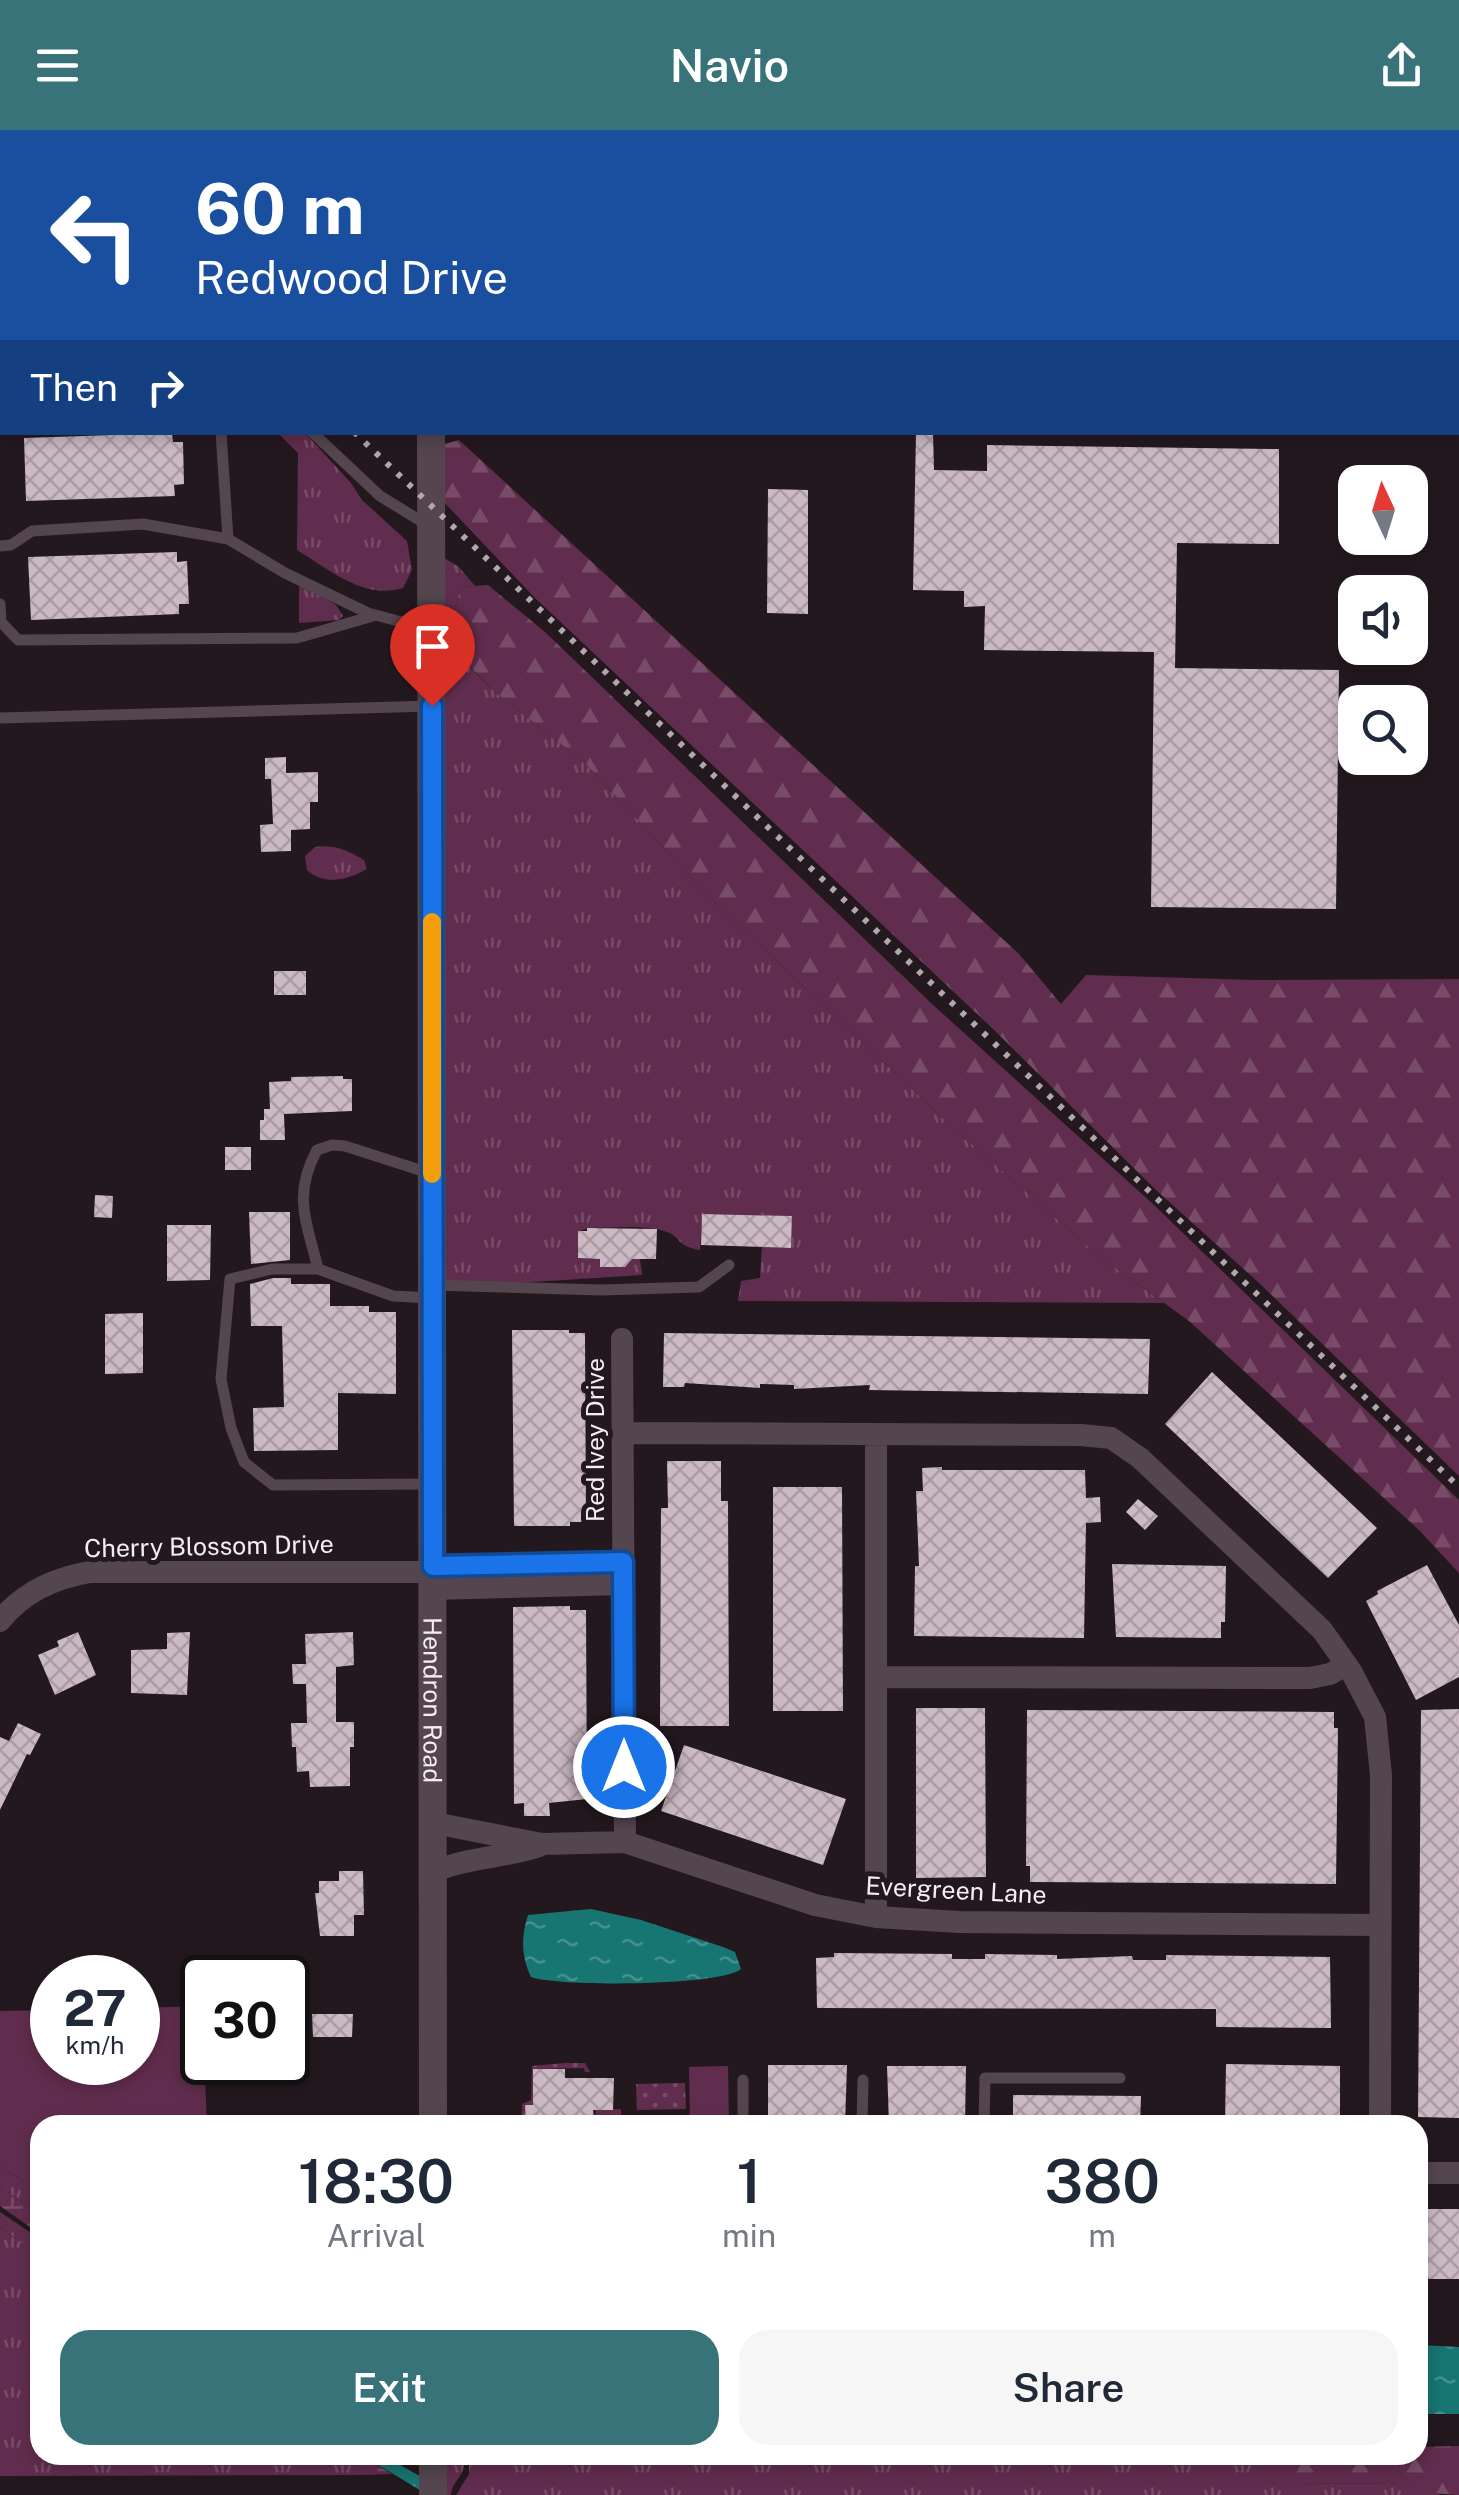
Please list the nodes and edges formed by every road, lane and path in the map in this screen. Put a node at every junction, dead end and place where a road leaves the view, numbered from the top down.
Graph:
1 (221, 435) edge
2 (315, 435) edge
3 (432, 435) edge
4 (432, 528) junction
5 (228, 540) junction
6 (0, 546) edge
7 (0, 604) edge
8 (376, 615) junction
9 (432, 630) junction
10 (432, 706) junction
11 (0, 718) edge
12 (432, 1174) junction
13 (729, 1265) dead end
14 (318, 1269) junction
15 (432, 1292) junction
16 (622, 1339) dead end
17 (623, 1433) junction
18 (876, 1434) junction
19 (432, 1484) junction
20 (623, 1573) junction
21 (433, 1576) junction
22 (0, 1621) edge
23 (1346, 1665) junction
24 (876, 1677) junction
25 (434, 1824) junction
26 (625, 1842) junction
27 (542, 1844) junction
28 (433, 1872) junction
29 (876, 1917) junction
30 (1378, 1924) junction
31 (1120, 2078) dead end
32 (743, 2080) dead end
33 (863, 2080) dead end
34 (433, 2115) edge
35 (743, 2115) edge
36 (862, 2115) edge
37 (984, 2115) edge
38 (1380, 2115) edge
39 (1428, 2173) edge
40 (1459, 2173) edge

1 - 5 lane
2 - 4 lane
3 - 4 street, Hendron Road
4 - 9 street, Hendron Road
5 - 6 lane
5 - 8 lane
7 - 8 lane
8 - 9 lane
9 - 10 street, Hendron Road
10 - 11 lane
10 - 12 street, Hendron Road
12 - 14 lane
12 - 15 street, Hendron Road
13 - 15 lane
14 - 15 lane
14 - 19 lane
15 - 19 street, Hendron Road
16 - 17 street, Red Ivey Drive
17 - 18 street
17 - 20 street, Red Ivey Drive
18 - 23 street
18 - 24 street
19 - 21 street, Hendron Road
20 - 21 street, Cherry Blossom Drive
20 - 26 street, Red Ivey Drive
21 - 22 street, Cherry Blossom Drive
21 - 25 street, Hendron Road
23 - 24 street
23 - 30 street
24 - 29 street
25 - 27 street, Evergreen Lane
25 - 28 street, Hendron Road
26 - 27 street, Evergreen Lane
26 - 29 street, Evergreen Lane
27 - 28 street, Evergreen Lane
28 - 34 street, Hendron Road
29 - 30 street, Evergreen Lane
30 - 38 street
31 - 37 lane
32 - 35 lane
33 - 36 lane
39 - 40 street

